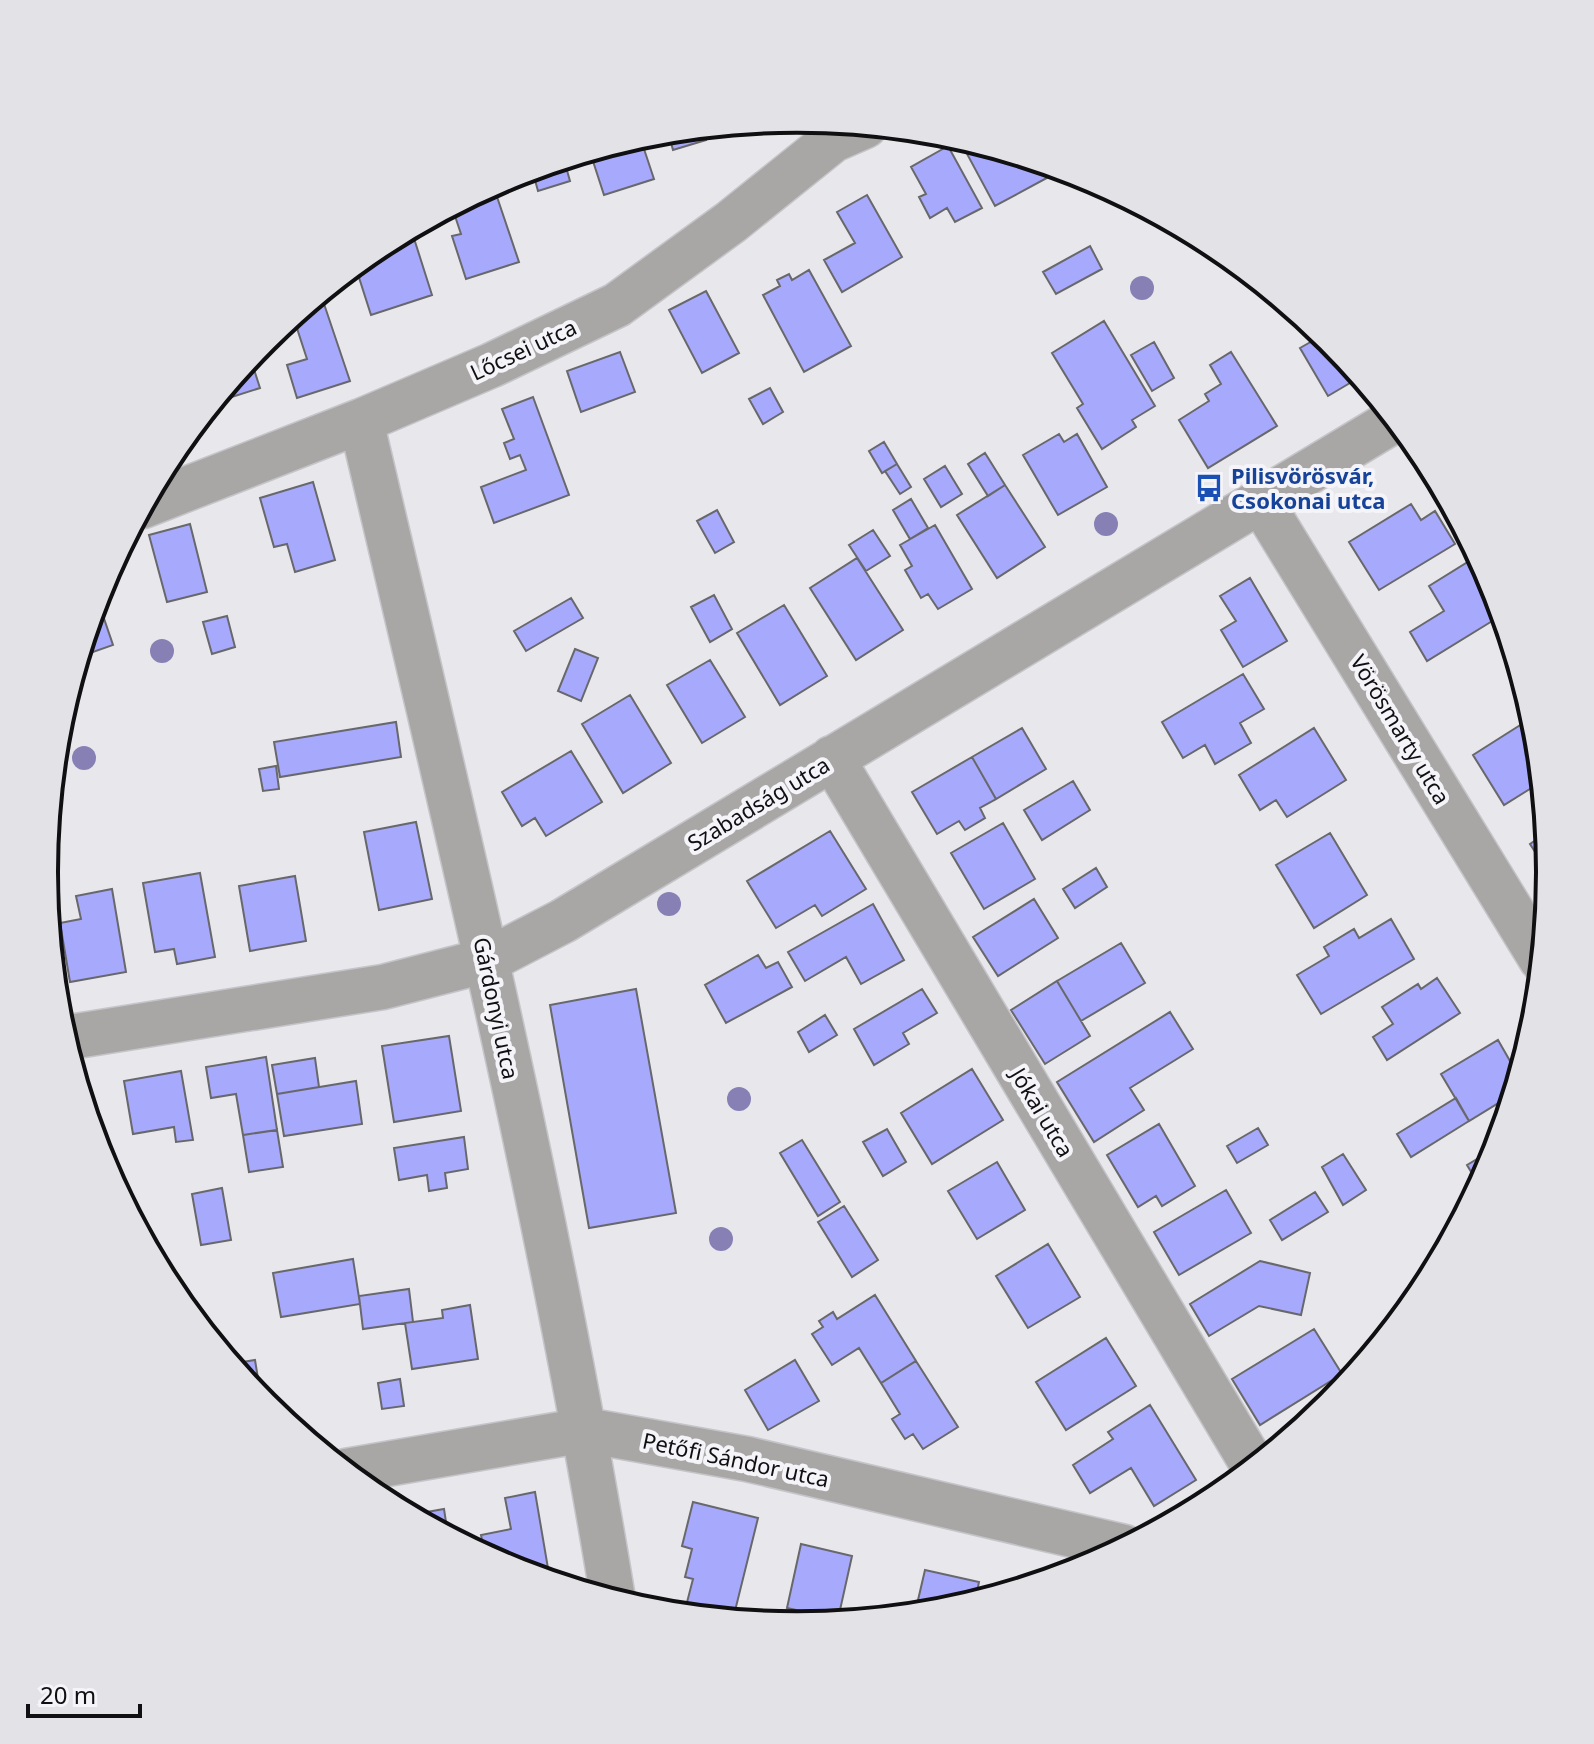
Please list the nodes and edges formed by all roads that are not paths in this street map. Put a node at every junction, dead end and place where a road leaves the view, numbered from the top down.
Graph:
1 (841, 135) edge
2 (361, 421) junction
3 (1386, 426) edge
4 (158, 500) edge
5 (1260, 500) junction
6 (832, 758) junction
7 (1532, 944) edge
8 (488, 960) junction
9 (77, 1036) edge
10 (585, 1430) junction
11 (1248, 1457) edge
12 (361, 1468) edge
13 (1107, 1543) edge
14 (611, 1587) edge

1 - 2 street, Lőcsei utca
2 - 4 street, Lőcsei utca
2 - 8 street, Gárdonyi utca
3 - 5 street, Szabadság utca
5 - 6 street, Szabadság utca
5 - 7 street, Vörösmarty utca
6 - 8 street, Szabadság utca
6 - 11 street, Jókai utca
8 - 9 street, Szabadság utca
8 - 10 street, Gárdonyi utca
10 - 12 street, Petőfi Sándor utca
10 - 13 street, Petőfi Sándor utca
10 - 14 street, Gárdonyi utca

